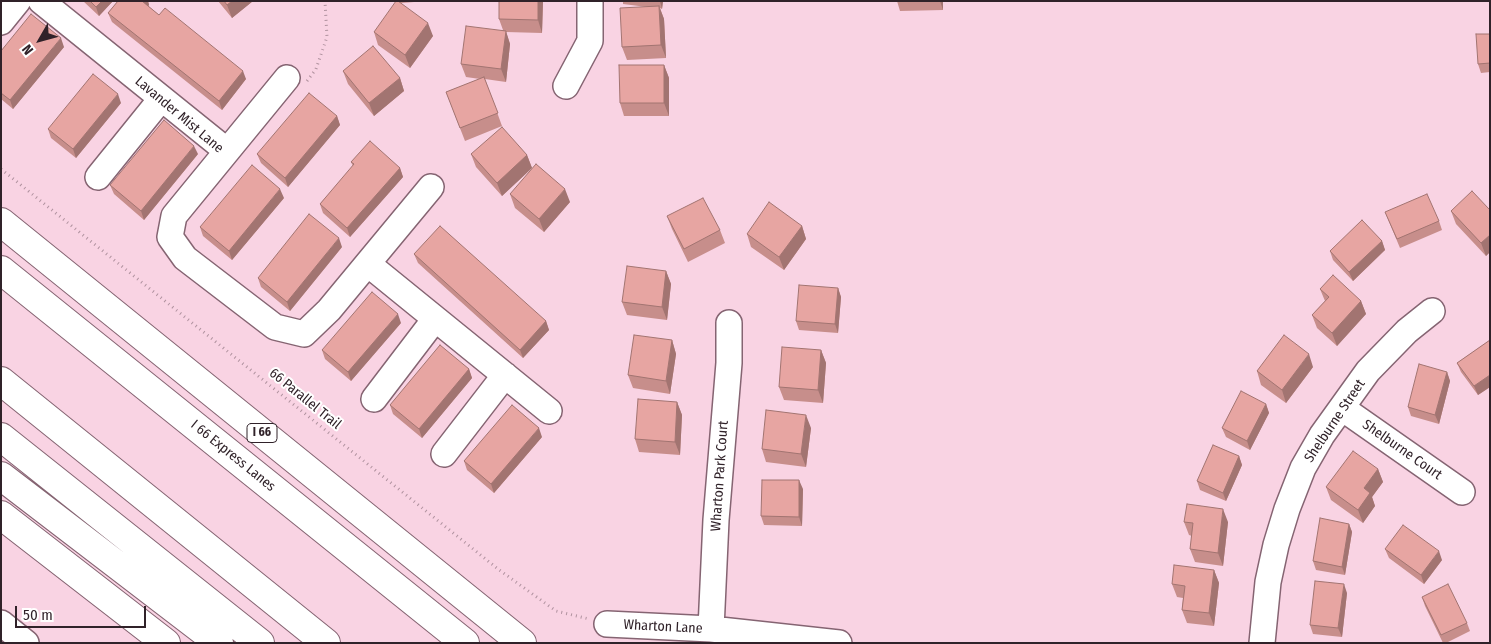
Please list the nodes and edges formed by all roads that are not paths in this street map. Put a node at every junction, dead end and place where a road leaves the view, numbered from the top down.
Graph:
1 (18, 1) edge
2 (41, 1) edge
3 (590, 1) edge
4 (1, 22) edge
5 (287, 78) road end
6 (566, 86) dead end
7 (161, 99) junction
8 (228, 151) junction
9 (98, 177) dead end
10 (431, 187) dead end
11 (1, 222) edge
12 (368, 264) junction
13 (1, 270) edge
14 (1432, 311) dead end
15 (435, 319) junction
16 (729, 323) dead end
17 (505, 375) junction
18 (1, 381) edge
19 (374, 399) dead end
20 (1342, 408) junction
21 (549, 411) dead end
22 (1, 437) edge
23 (444, 454) dead end
24 (1, 476) edge
25 (1462, 492) dead end
26 (1, 515) edge
27 (1, 623) edge
28 (607, 624) road end
29 (711, 630) junction
30 (26, 643) edge
31 (166, 643) edge
32 (219, 643) edge
33 (260, 643) edge
34 (326, 643) edge
35 (465, 643) edge
36 (522, 643) edge
37 (839, 643) edge
38 (1262, 643) edge

1 - 4 street
2 - 7 street, Lavander Mist Lane
3 - 6 street
5 - 8 street
7 - 8 street, Lavander Mist Lane
7 - 9 street
8 - 12 street, Lavander Mist Lane
10 - 12 street
11 - 36 highway, I 66
12 - 15 street
13 - 35 highway, I 66 Express Lanes
14 - 20 street, Shelburne Street
15 - 17 street
15 - 19 street
16 - 29 street, Wharton Park Court
17 - 21 street
17 - 23 street
18 - 34 highway
20 - 25 street, Shelburne Court
20 - 38 street, Shelburne Street
22 - 33 highway
24 - 32 highway
26 - 31 highway
27 - 30 street
28 - 29 street, Wharton Lane
29 - 37 street, Wharton Lane

